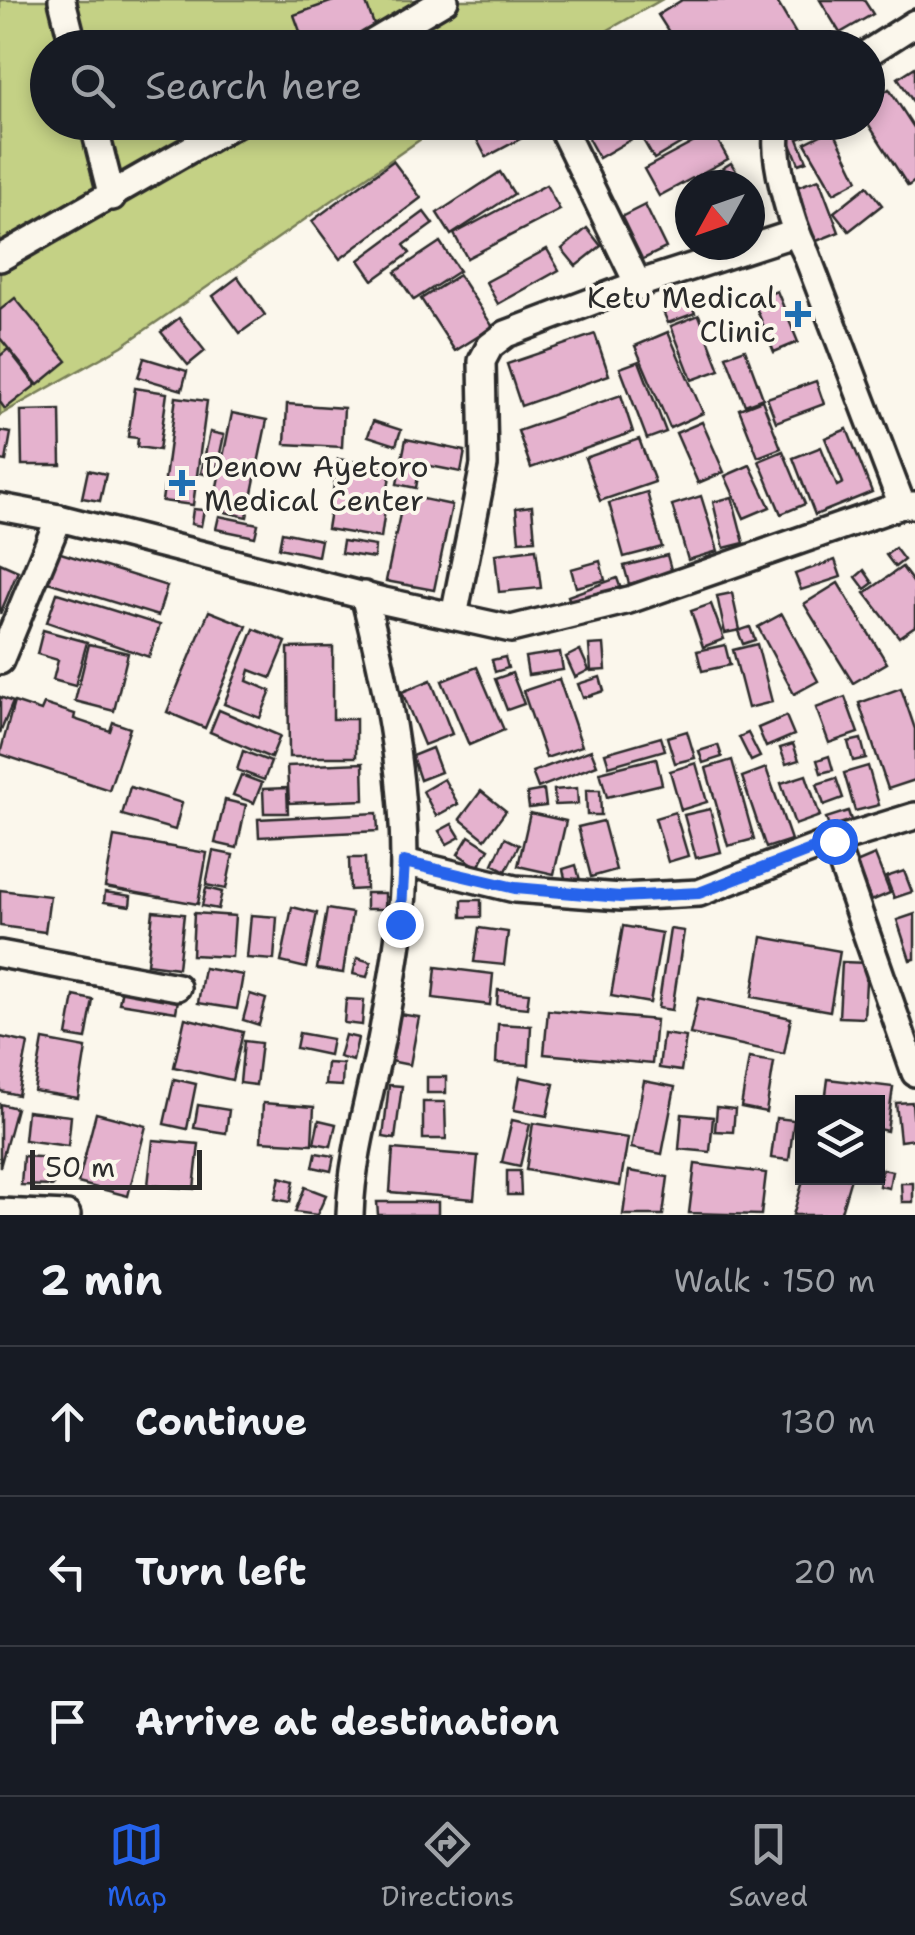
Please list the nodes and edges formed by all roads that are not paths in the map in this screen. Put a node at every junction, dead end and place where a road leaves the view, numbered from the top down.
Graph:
1 (62, 0) edge
2 (444, 0) edge
3 (915, 24) edge
4 (70, 30) edge
5 (394, 30) edge
6 (885, 43) edge
7 (98, 140) edge
8 (208, 140) edge
9 (567, 140) edge
10 (777, 140) edge
11 (112, 197) junction
12 (796, 233) junction
13 (0, 258) edge
14 (638, 284) junction
15 (909, 505) edge
16 (0, 507) edge
17 (59, 518) junction
18 (364, 596) junction
19 (454, 616) junction
20 (0, 661) edge
21 (915, 816) edge
22 (834, 841) junction
23 (404, 862) junction
24 (0, 954) edge
25 (177, 988) dead end
26 (915, 1073) edge
27 (0, 1212) edge
28 (67, 1215) edge
29 (350, 1215) edge

1 - 4 street
2 - 5 street
3 - 6 street
7 - 11 street
8 - 11 street
9 - 14 street
10 - 12 street
11 - 13 street
12 - 14 street
12 - 15 street
14 - 19 street
15 - 19 street
16 - 17 street
17 - 18 street
17 - 20 street
18 - 19 street
18 - 23 street
21 - 22 street
22 - 23 street
22 - 26 street
23 - 29 street
24 - 25 street
27 - 28 street

